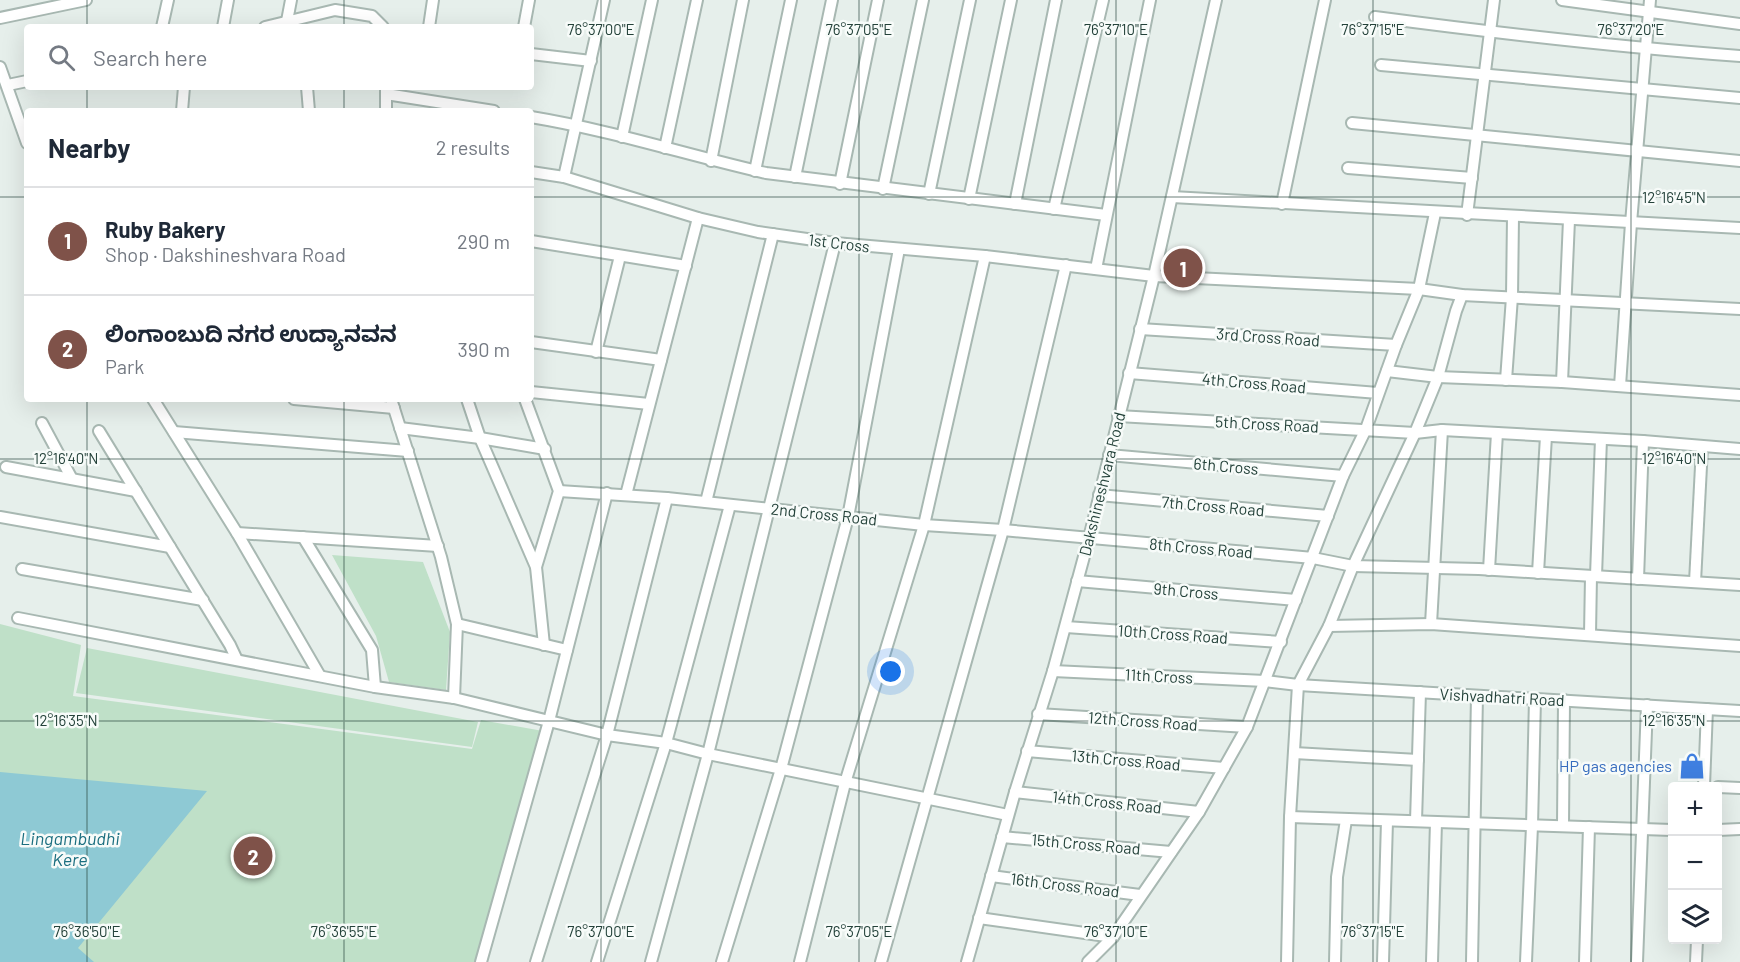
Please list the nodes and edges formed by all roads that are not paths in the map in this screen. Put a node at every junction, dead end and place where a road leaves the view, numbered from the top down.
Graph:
1 (86, 0) edge
2 (168, 0) edge
3 (228, 0) edge
4 (291, 0) edge
5 (434, 0) edge
6 (529, 0) edge
7 (604, 0) edge
8 (652, 0) edge
9 (698, 0) edge
10 (743, 0) edge
11 (790, 0) edge
12 (832, 0) edge
13 (878, 0) edge
14 (923, 0) edge
15 (970, 0) edge
16 (1011, 0) edge
17 (1056, 0) edge
18 (1103, 0) edge
19 (1150, 0) edge
20 (1216, 0) edge
21 (1325, 0) edge
22 (1494, 0) edge
23 (1562, 0) edge
24 (1650, 0) edge
25 (53, 4) edge
26 (336, 5) edge
27 (1649, 12) junction
28 (1375, 17) dead end
29 (0, 18) edge
30 (286, 21) junction
31 (304, 22) edge
32 (163, 24) edge
33 (224, 24) edge
34 (276, 24) edge
35 (380, 24) edge
36 (430, 24) edge
37 (525, 24) edge
38 (1740, 24) edge
39 (1489, 32) junction
40 (1646, 49) junction
41 (534, 54) edge
42 (1740, 56) edge
43 (591, 61) junction
44 (1381, 65) dead end
45 (0, 67) edge
46 (1485, 74) junction
47 (24, 82) edge
48 (8, 85) junction
49 (1643, 88) junction
50 (184, 90) edge
51 (307, 90) edge
52 (386, 90) edge
53 (1740, 98) edge
54 (182, 108) edge
55 (309, 108) edge
56 (386, 108) edge
57 (479, 108) edge
58 (534, 117) edge
59 (1352, 123) dead end
60 (575, 124) junction
61 (24, 134) edge
62 (1477, 136) junction
63 (622, 137) junction
64 (665, 148) junction
65 (1637, 152) junction
66 (711, 160) junction
67 (1740, 160) edge
68 (1348, 168) dead end
69 (755, 171) junction
70 (534, 172) edge
71 (564, 177) junction
72 (795, 177) junction
73 (1472, 178) junction
74 (840, 184) junction
75 (883, 189) junction
76 (929, 194) junction
77 (1172, 197) junction
78 (969, 199) junction
79 (1015, 204) junction
80 (1282, 204) junction
81 (1054, 209) junction
82 (1435, 213) junction
83 (1106, 215) junction
84 (1467, 215) junction
85 (1513, 217) junction
86 (698, 218) junction
87 (1569, 220) junction
88 (1631, 223) junction
89 (1740, 228) edge
90 (773, 234) junction
91 (534, 242) edge
92 (835, 243) junction
93 (899, 249) junction
94 (986, 255) junction
95 (620, 256) junction
96 (1066, 265) junction
97 (686, 266) junction
98 (1095, 269) junction
99 (1154, 276) junction
100 (1419, 289) junction
101 (1462, 295) junction
102 (1512, 297) junction
103 (1565, 299) junction
104 (1626, 303) junction
105 (1740, 309) edge
106 (1140, 329) junction
107 (534, 342) edge
108 (1396, 345) junction
109 (596, 352) junction
110 (661, 360) junction
111 (1387, 371) junction
112 (1129, 373) junction
113 (1438, 377) junction
114 (1506, 380) junction
115 (1562, 382) junction
116 (1620, 386) junction
117 (534, 392) edge
118 (1378, 393) junction
119 (1740, 395) edge
120 (155, 402) edge
121 (353, 402) edge
122 (468, 402) edge
123 (526, 402) edge
124 (392, 404) edge
125 (650, 404) junction
126 (1118, 416) junction
127 (42, 423) dead end
128 (400, 428) junction
129 (1366, 429) junction
130 (1442, 430) junction
131 (99, 431) dead end
132 (174, 432) junction
133 (1415, 433) junction
134 (1497, 433) junction
135 (1546, 436) junction
136 (480, 438) junction
137 (1601, 439) junction
138 (1643, 441) junction
139 (1702, 447) junction
140 (545, 449) junction
141 (1740, 449) edge
142 (408, 451) junction
143 (1109, 455) junction
144 (6, 467) dead end
145 (1343, 476) junction
146 (72, 479) junction
147 (136, 491) junction
148 (559, 491) junction
149 (607, 493) junction
150 (626, 495) junction
151 (1099, 495) junction
152 (667, 498) junction
153 (706, 502) junction
154 (730, 504) junction
155 (769, 508) junction
156 (1328, 516) junction
157 (0, 517) edge
158 (848, 517) junction
159 (924, 525) junction
160 (1003, 530) junction
161 (237, 533) junction
162 (303, 537) junction
163 (1089, 538) junction
164 (438, 546) junction
165 (170, 547) junction
166 (1313, 558) junction
167 (1353, 566) junction
168 (536, 567) junction
169 (1433, 568) junction
170 (22, 569) dead end
171 (1489, 570) junction
172 (1538, 573) junction
173 (1593, 576) junction
174 (1638, 579) junction
175 (1077, 581) junction
176 (1695, 582) junction
177 (1740, 585) edge
178 (203, 600) junction
179 (1296, 600) junction
180 (18, 618) dead end
181 (457, 624) junction
182 (1431, 624) junction
183 (1329, 626) junction
184 (1066, 627) junction
185 (1590, 634) junction
186 (1281, 642) junction
187 (544, 645) junction
188 (1740, 646) edge
189 (567, 650) junction
190 (237, 660) junction
191 (1053, 671) junction
192 (320, 676) junction
193 (1265, 681) junction
194 (1298, 685) junction
195 (375, 687) junction
196 (1420, 692) junction
197 (1477, 696) junction
198 (454, 698) junction
199 (1535, 699) junction
200 (1564, 700) junction
201 (1647, 705) junction
202 (1707, 709) junction
203 (1740, 711) edge
204 (1038, 714) junction
205 (549, 721) junction
206 (1247, 727) junction
207 (607, 735) junction
208 (666, 743) junction
209 (1027, 752) junction
210 (1294, 753) junction
211 (708, 754) junction
212 (1418, 760) junction
213 (1224, 768) junction
214 (781, 769) junction
215 (1704, 782) edge
216 (845, 783) junction
217 (1722, 788) edge
218 (1740, 788) edge
219 (1015, 792) junction
220 (927, 800) junction
221 (1199, 812) junction
222 (1008, 815) junction
223 (1290, 817) junction
224 (1347, 820) junction
225 (1387, 821) junction
226 (1416, 821) junction
227 (1436, 822) junction
228 (1474, 823) junction
229 (1532, 826) junction
230 (1563, 826) junction
231 (1589, 827) junction
232 (1642, 829) junction
233 (1740, 829) edge
234 (1668, 830) edge
235 (1722, 830) edge
236 (1002, 837) junction
237 (1170, 852) junction
238 (991, 876) junction
239 (1140, 895) junction
240 (979, 918) junction
241 (1113, 937) junction
242 (1697, 944) edge
243 (481, 962) edge
244 (537, 962) edge
245 (597, 962) edge
246 (651, 962) edge
247 (722, 962) edge
248 (800, 962) edge
249 (881, 962) edge
250 (967, 962) edge
251 (1088, 962) edge
252 (1287, 962) edge
253 (1335, 962) edge
254 (1383, 962) edge
255 (1432, 962) edge
256 (1472, 962) edge
257 (1526, 962) edge
258 (1585, 962) edge
259 (1637, 962) edge
260 (1696, 962) edge

1 - 25 street
2 - 32 street
3 - 33 street
4 - 30 street
5 - 36 street
6 - 37 street
7 - 43 street
8 - 63 street
9 - 64 street
10 - 66 street
11 - 69 street
12 - 72 street
13 - 74 street
14 - 75 street
15 - 76 street
16 - 78 street
17 - 79 street
18 - 81 street
19 - 83 street
20 - 77 street, Dakshineshvara Road
21 - 80 street
22 - 39 street
23 - 27 street
24 - 27 street
25 - 29 street
26 - 31 street
26 - 35 street
27 - 38 street
27 - 40 street
28 - 39 street
30 - 31 street
30 - 34 street
39 - 40 street
39 - 46 street
40 - 42 street
40 - 49 street
41 - 43 street
43 - 60 street
44 - 46 street
45 - 48 street
46 - 49 street
46 - 62 street
47 - 48 street
48 - 61 street
49 - 53 street
49 - 65 street
50 - 54 street
51 - 55 street
52 - 56 street
52 - 57 street
58 - 60 street
59 - 62 street
60 - 63 street
60 - 71 street
62 - 65 street
62 - 73 street
63 - 64 street
64 - 66 street
65 - 67 street
65 - 88 street
66 - 69 street
68 - 73 street
69 - 72 street
70 - 71 street, 1st Cross
71 - 86 street, 1st Cross
72 - 74 street
73 - 84 street
74 - 75 street
75 - 76 street
76 - 78 street
77 - 80 street
77 - 99 street, Dakshineshvara Road
78 - 79 street
79 - 81 street
80 - 82 street
81 - 83 street
82 - 84 street
82 - 100 street
83 - 98 street
84 - 85 street
85 - 87 street
85 - 102 street
86 - 90 street, 1st Cross
86 - 97 street
87 - 88 street
87 - 103 street
88 - 89 street
88 - 104 street
90 - 92 street, 1st Cross
90 - 153 street
91 - 95 street
92 - 93 street, 1st Cross
92 - 155 street
93 - 94 street, 1st Cross
93 - 158 street
94 - 96 street, 1st Cross
94 - 159 street
95 - 97 street
95 - 109 street
96 - 98 street, 1st Cross
96 - 160 street
97 - 110 street
98 - 99 street, 1st Cross
99 - 100 street, 1st Cross
99 - 106 street, Dakshineshvara Road
100 - 101 street, 1st Cross
100 - 108 street
101 - 102 street, 1st Cross
101 - 113 street
102 - 103 street, 1st Cross
102 - 114 street
103 - 104 street, 1st Cross
103 - 115 street
104 - 105 street, 1st Cross
104 - 116 street
106 - 108 street, 3rd Cross Road
106 - 112 street, Dakshineshvara Road
107 - 109 street
108 - 111 street
109 - 110 street
110 - 125 street
111 - 113 street
111 - 118 street
112 - 118 street, 4th Cross Road
112 - 126 street, Dakshineshvara Road
113 - 114 street
113 - 133 street
114 - 115 street
115 - 116 street
116 - 119 street
117 - 125 street
118 - 129 street
120 - 132 street
121 - 124 street
122 - 136 street
123 - 140 street
124 - 128 street
125 - 150 street
126 - 129 street, 5th Cross Road
126 - 143 street, Dakshineshvara Road
127 - 146 street
128 - 136 street
128 - 142 street
129 - 133 street, 5th Cross Road
129 - 145 street
130 - 133 street, 5th Cross Road
130 - 134 street, 5th Cross Road
130 - 169 street
131 - 147 street
132 - 142 street
132 - 161 street
133 - 167 street
134 - 135 street, 5th Cross Road
134 - 171 street
135 - 137 street, 5th Cross Road
135 - 172 street
136 - 140 street
136 - 168 street
137 - 138 street, 5th Cross Road
137 - 173 street
138 - 139 street, 5th Cross Road
138 - 174 street
139 - 141 street, 5th Cross Road
139 - 176 street
140 - 148 street
142 - 164 street
143 - 145 street, 6th Cross
143 - 151 street, Dakshineshvara Road
144 - 146 street
145 - 156 street
146 - 147 street
147 - 165 street
148 - 149 street, 2nd Cross Road
148 - 168 street
149 - 150 street, 2nd Cross Road
149 - 189 street
150 - 152 street, 2nd Cross Road
151 - 156 street, 7th Cross Road
151 - 163 street, Dakshineshvara Road
152 - 153 street, 2nd Cross Road
152 - 207 street
153 - 154 street, 2nd Cross Road
154 - 155 street, 2nd Cross Road
154 - 208 street
155 - 158 street, 2nd Cross Road
155 - 211 street
156 - 166 street
157 - 165 street
158 - 159 street, 2nd Cross Road
158 - 214 street
159 - 160 street, 2nd Cross Road
159 - 216 street
160 - 163 street, 2nd Cross Road
160 - 220 street
161 - 162 street
161 - 192 street
162 - 164 street
162 - 195 street
163 - 166 street, 8th Cross Road
163 - 175 street, Dakshineshvara Road
164 - 181 street
165 - 178 street
166 - 167 street, 8th Cross Road
166 - 179 street
167 - 169 street, 8th Cross Road
167 - 183 street
168 - 187 street
169 - 171 street, 8th Cross Road
169 - 182 street
170 - 178 street
171 - 172 street, 8th Cross Road
172 - 173 street, 8th Cross Road
173 - 174 street, 8th Cross Road
173 - 185 street
174 - 176 street, 8th Cross Road
175 - 179 street, 9th Cross
175 - 184 street, Dakshineshvara Road
176 - 177 street, 8th Cross Road
178 - 190 street
179 - 186 street
180 - 190 street
181 - 187 street
181 - 198 street
182 - 183 street
182 - 185 street
183 - 194 street
184 - 186 street, 10th Cross Road
184 - 191 street, Dakshineshvara Road
185 - 188 street
186 - 193 street
187 - 189 street
189 - 205 street
190 - 192 street
191 - 193 street, 11th Cross
191 - 204 street, Dakshineshvara Road
192 - 195 street
193 - 194 street, Vishvadhatri Road
193 - 206 street
194 - 196 street, Vishvadhatri Road
194 - 210 street
195 - 198 street
196 - 197 street, Vishvadhatri Road
196 - 212 street
197 - 199 street, Vishvadhatri Road
197 - 228 street
198 - 205 street
199 - 200 street, Vishvadhatri Road
199 - 229 street
200 - 201 street, Vishvadhatri Road
200 - 230 street
201 - 202 street, Vishvadhatri Road
201 - 232 street
202 - 203 street, Vishvadhatri Road
202 - 215 street
204 - 206 street, 12th Cross Road
204 - 209 street, Dakshineshvara Road
205 - 207 street
205 - 243 street
206 - 213 street
207 - 208 street
207 - 244 street
208 - 211 street
208 - 245 street
209 - 213 street, 13th Cross Road
209 - 219 street, Dakshineshvara Road
210 - 212 street
210 - 223 street
211 - 214 street
211 - 246 street
212 - 226 street
213 - 221 street
214 - 216 street
214 - 247 street
216 - 220 street
216 - 248 street
217 - 218 street
219 - 221 street, 14th Cross Road
219 - 222 street, Dakshineshvara Road
220 - 222 street
220 - 249 street
221 - 237 street
222 - 236 street, Dakshineshvara Road
223 - 224 street
223 - 252 street
224 - 225 street
224 - 253 street
225 - 226 street
225 - 254 street
226 - 227 street
227 - 228 street
227 - 255 street
228 - 229 street
228 - 256 street
229 - 230 street
229 - 257 street
230 - 231 street
231 - 232 street
231 - 258 street
232 - 234 street
232 - 259 street
233 - 235 street
236 - 237 street, 15th Cross Road
236 - 238 street, Dakshineshvara Road
237 - 239 street
238 - 239 street, 16th Cross Road
238 - 240 street, Dakshineshvara Road
239 - 241 street
240 - 241 street
240 - 250 street, Dakshineshvara Road
241 - 251 street
242 - 260 street

